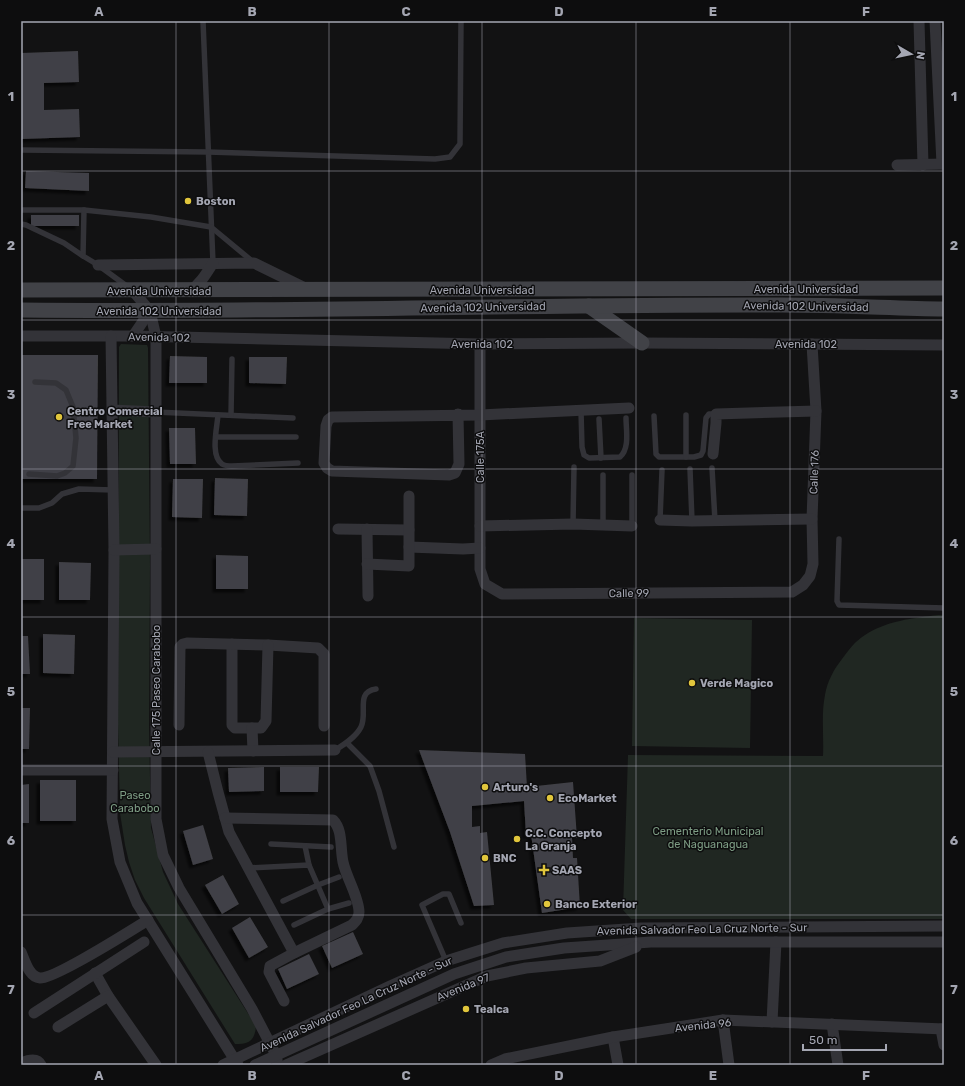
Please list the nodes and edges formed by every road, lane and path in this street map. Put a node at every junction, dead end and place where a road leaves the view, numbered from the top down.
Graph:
1 (203, 21) edge
2 (461, 21) edge
3 (919, 21) edge
4 (935, 21) edge
5 (21, 150) edge
6 (208, 152) junction
7 (943, 164) edge
8 (897, 165) dead end
9 (923, 165) junction
10 (21, 210) edge
11 (84, 210) junction
12 (21, 224) edge
13 (211, 227) junction
14 (83, 256) junction
15 (213, 263) junction
16 (254, 263) junction
17 (98, 265) junction
18 (944, 288) edge
19 (21, 290) edge
20 (309, 290) junction
21 (133, 291) junction
22 (190, 291) junction
23 (589, 306) junction
24 (944, 309) edge
25 (21, 310) edge
26 (150, 311) junction
27 (21, 336) edge
28 (111, 336) junction
29 (133, 336) junction
30 (156, 337) junction
31 (642, 343) junction
32 (480, 344) junction
33 (812, 344) junction
34 (944, 345) edge
35 (232, 359) dead end
36 (35, 382) dead end
37 (112, 410) junction
38 (581, 411) junction
39 (816, 411) junction
40 (156, 412) junction
41 (628, 413) joint
42 (458, 414) junction
43 (716, 414) junction
44 (218, 415) junction
45 (231, 415) junction
46 (480, 415) junction
47 (686, 415) dead end
48 (654, 416) dead end
49 (293, 418) dead end
50 (599, 419) dead end
51 (216, 437) junction
52 (296, 437) dead end
53 (713, 454) dead end
54 (686, 457) junction
55 (601, 458) junction
56 (298, 463) dead end
57 (574, 467) dead end
58 (712, 468) dead end
59 (690, 469) dead end
60 (662, 470) dead end
61 (30, 474) dead end
62 (603, 474) dead end
63 (632, 475) dead end
64 (113, 490) junction
65 (409, 496) dead end
66 (21, 508) edge
67 (812, 518) junction
68 (660, 520) joint
69 (692, 521) junction
70 (715, 521) junction
71 (573, 524) junction
72 (603, 525) junction
73 (480, 526) junction
74 (632, 526) joint
75 (338, 529) dead end
76 (367, 529) junction
77 (409, 530) junction
78 (839, 539) dead end
79 (409, 547) junction
80 (480, 548) junction
81 (156, 549) junction
82 (114, 550) junction
83 (367, 564) junction
84 (480, 569) joint
85 (792, 592) joint
86 (368, 596) dead end
87 (944, 608) edge
88 (232, 644) junction
89 (268, 645) junction
90 (376, 689) dead end
91 (179, 725) dead end
92 (324, 726) dead end
93 (252, 728) junction
94 (347, 743) junction
95 (336, 750) joint
96 (253, 751) junction
97 (113, 752) junction
98 (156, 752) junction
99 (208, 752) junction
100 (21, 770) edge
101 (113, 770) junction
102 (225, 818) junction
103 (271, 844) dead end
104 (305, 846) junction
105 (331, 847) dead end
106 (394, 847) dead end
107 (309, 865) junction
108 (248, 868) junction
109 (339, 878) dead end
110 (318, 885) junction
111 (283, 901) dead end
112 (349, 903) dead end
113 (328, 909) junction
114 (148, 920) junction
115 (461, 924) dead end
116 (294, 925) dead end
117 (944, 926) edge
118 (144, 942) dead end
119 (651, 942) junction
120 (776, 942) junction
121 (944, 942) edge
122 (21, 952) edge
123 (294, 953) junction
124 (446, 961) junction
125 (95, 973) junction
126 (108, 996) junction
127 (284, 1001) dead end
128 (34, 1013) dead end
129 (723, 1020) junction
130 (772, 1022) junction
131 (832, 1024) junction
132 (58, 1027) dead end
133 (943, 1029) edge
134 (613, 1037) junction
135 (270, 1042) junction
136 (944, 1045) edge
137 (277, 1060) edge
138 (237, 1062) edge
139 (505, 1062) edge
140 (21, 1063) edge
141 (41, 1065) edge
142 (156, 1065) edge
143 (223, 1065) edge
144 (254, 1065) edge
145 (286, 1065) edge
146 (491, 1065) edge
147 (618, 1065) edge
148 (729, 1065) edge
149 (838, 1065) edge

1 - 6 lane
2 - 6 lane
3 - 9 street
4 - 7 street
5 - 6 lane
6 - 13 lane
7 - 9 street
8 - 9 street
10 - 11 lane
11 - 13 lane
11 - 14 lane
12 - 14 lane
13 - 15 lane
13 - 16 lane
14 - 17 lane
15 - 16 street
15 - 17 street
15 - 22 street
16 - 20 street
17 - 21 lane
18 - 20 main road, Avenida Universidad
19 - 21 main road, Avenida Universidad
20 - 22 main road, Avenida Universidad
21 - 22 main road, Avenida Universidad
21 - 26 street, Calle 175 Paseo Carabobo
23 - 24 main road, Avenida 102 Universidad
23 - 26 main road, Avenida 102 Universidad
23 - 31 main road
25 - 26 main road, Avenida 102 Universidad
26 - 29 street
26 - 30 street, Calle 175 Paseo Carabobo
27 - 28 street, Avenida 102
28 - 29 street, Avenida 102
28 - 37 street
29 - 30 street, Avenida 102
30 - 32 street, Avenida 102
30 - 40 street, Calle 175 Paseo Carabobo
31 - 32 street, Avenida 102
31 - 33 street, Avenida 102
32 - 46 street, Calle 175A
33 - 34 street, Avenida 102
33 - 39 street, Calle 176
35 - 45 lane
36 - 61 lane
37 - 40 street
37 - 64 street
38 - 41 street
38 - 46 street
38 - 55 lane
39 - 43 street
39 - 67 street, Calle 176
40 - 44 lane
40 - 81 street, Calle 175 Paseo Carabobo
41 - 55 lane
42 - 42 street
42 - 46 street
43 - 53 street
43 - 54 lane
44 - 45 lane
44 - 51 lane
45 - 49 lane
46 - 73 street, Calle 175A
47 - 54 lane
48 - 54 lane
50 - 55 lane
51 - 52 lane
51 - 56 lane
57 - 71 lane
58 - 70 lane
59 - 69 lane
60 - 68 lane
62 - 72 lane
63 - 74 lane
64 - 66 lane
64 - 82 street
65 - 77 street
67 - 70 street
67 - 85 street, Calle 176
68 - 69 street
69 - 70 street
71 - 72 street
71 - 73 street
72 - 74 street
73 - 80 street, Calle 175A
75 - 76 street
76 - 77 street
76 - 83 street
77 - 79 street
78 - 87 lane
79 - 80 street
79 - 83 street
80 - 84 street, Calle 175A
81 - 82 street
81 - 98 street, Calle 175 Paseo Carabobo
82 - 97 street
83 - 86 street
84 - 85 street, Calle 99
88 - 89 street
88 - 91 street
88 - 93 street
89 - 92 street
89 - 93 street
90 - 94 lane
93 - 96 street
94 - 95 lane
94 - 106 lane
95 - 96 street
96 - 99 street
97 - 98 street
97 - 101 street
98 - 99 street
98 - 135 street, Calle 175 Paseo Carabobo
99 - 102 street
100 - 101 street
101 - 114 street
102 - 108 street
102 - 123 street
103 - 104 lane
104 - 105 lane
104 - 107 lane
107 - 108 lane
107 - 110 lane
108 - 123 street
109 - 110 lane
110 - 111 lane
110 - 113 lane
112 - 113 lane
113 - 116 lane
114 - 122 street
114 - 138 street
115 - 124 lane
117 - 124 street, Avenida Salvador Feo La Cruz Norte - Sur
118 - 125 street
119 - 120 street, Avenida Salvador Feo La Cruz Norte - Sur
119 - 137 street, Avenida Salvador Feo La Cruz Norte - Sur
119 - 145 street, Avenida 97
120 - 121 street, Avenida Salvador Feo La Cruz Norte - Sur
120 - 130 street
123 - 127 street
124 - 135 street, Avenida Salvador Feo La Cruz Norte - Sur
125 - 126 street
125 - 128 street
126 - 132 street
126 - 142 street
129 - 130 street, Avenida 96
129 - 134 street, Avenida 96
129 - 148 street
130 - 131 street, Avenida 96
131 - 133 street, Avenida 96
131 - 149 street
133 - 136 street
134 - 139 street, Avenida 96
134 - 147 street
135 - 137 street, Calle 175 Paseo Carabobo
135 - 138 street, Avenida Salvador Feo La Cruz Norte - Sur
137 - 144 street, Avenida Salvador Feo La Cruz Norte - Sur
138 - 143 street, Avenida Salvador Feo La Cruz Norte - Sur
139 - 146 street, Avenida 96
140 - 141 street

